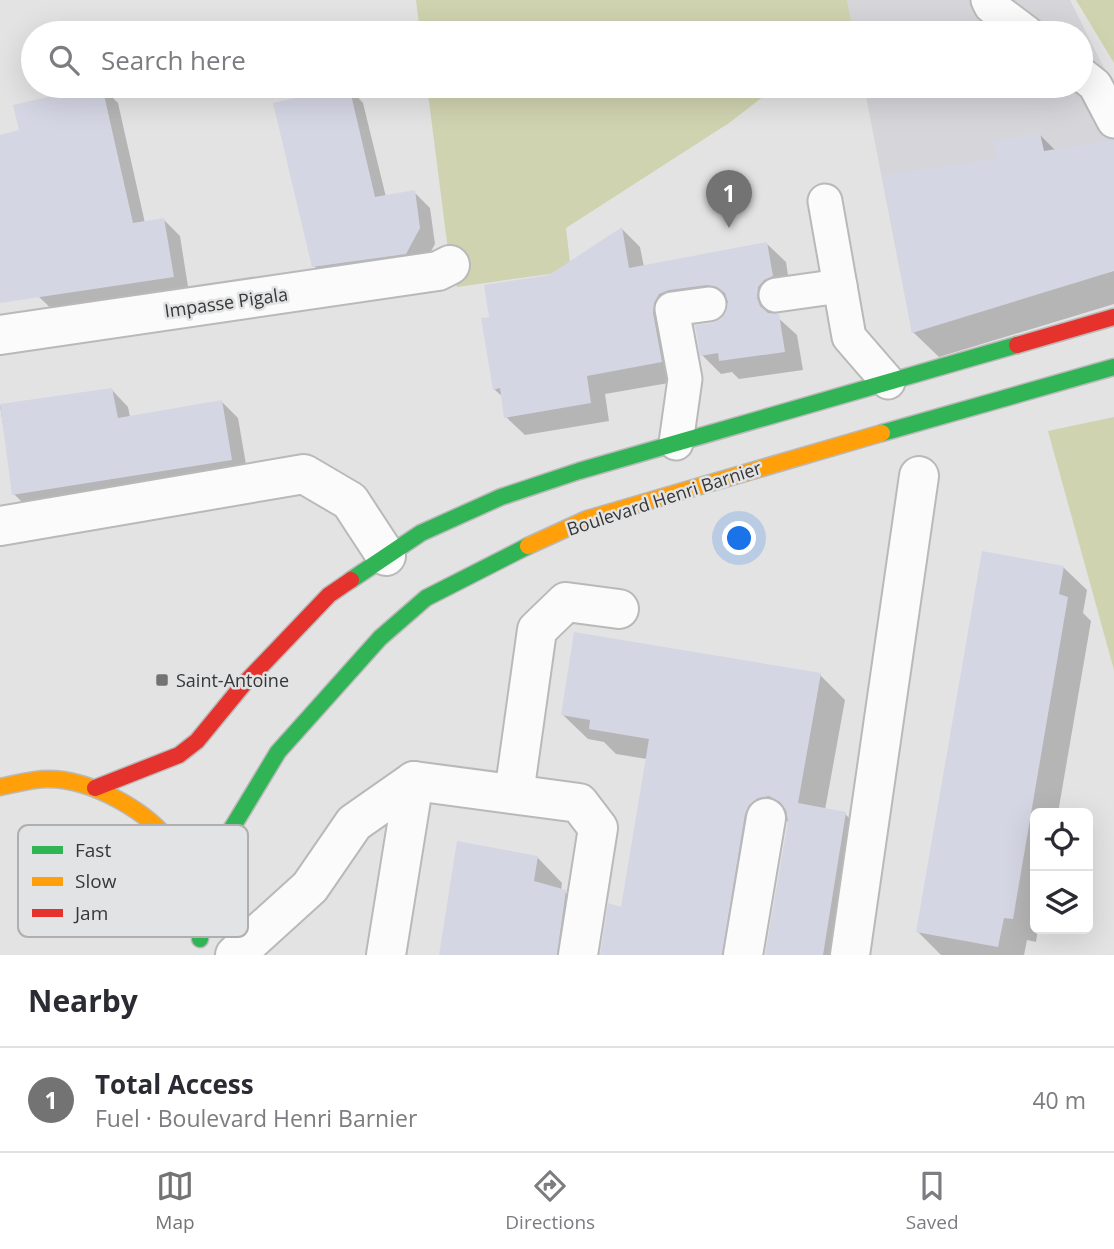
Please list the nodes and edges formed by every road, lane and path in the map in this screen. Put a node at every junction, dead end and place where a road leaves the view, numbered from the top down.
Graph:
1 (988, 0) edge
2 (1011, 21) edge
3 (1093, 83) edge
4 (1114, 121) edge
5 (825, 201) dead end
6 (450, 265) dead end
7 (840, 286) junction
8 (776, 295) dead end
9 (709, 304) dead end
10 (1114, 317) edge
11 (0, 335) edge
12 (1114, 367) edge
13 (888, 382) junction
14 (676, 443) junction
15 (919, 476) dead end
16 (0, 526) edge
17 (386, 556) junction
18 (619, 609) dead end
19 (414, 781) junction
20 (0, 787) edge
21 (95, 788) junction
22 (514, 794) junction
23 (766, 818) dead end
24 (153, 825) edge
25 (232, 825) edge
26 (235, 955) edge
27 (386, 955) edge
28 (578, 955) edge
29 (743, 955) edge
30 (850, 955) edge

1 - 2 lane
3 - 4 lane
5 - 7 lane
6 - 11 street, Impasse Pigala
7 - 8 lane
7 - 13 lane
9 - 14 lane
10 - 13 main road
12 - 25 main road, Boulevard Henri Barnier
13 - 14 main road
14 - 17 main road
15 - 30 street
16 - 17 street
17 - 21 main road
18 - 22 street
19 - 22 street
19 - 26 street
19 - 27 street
20 - 21 main road
21 - 24 main road
22 - 28 street
23 - 29 street

